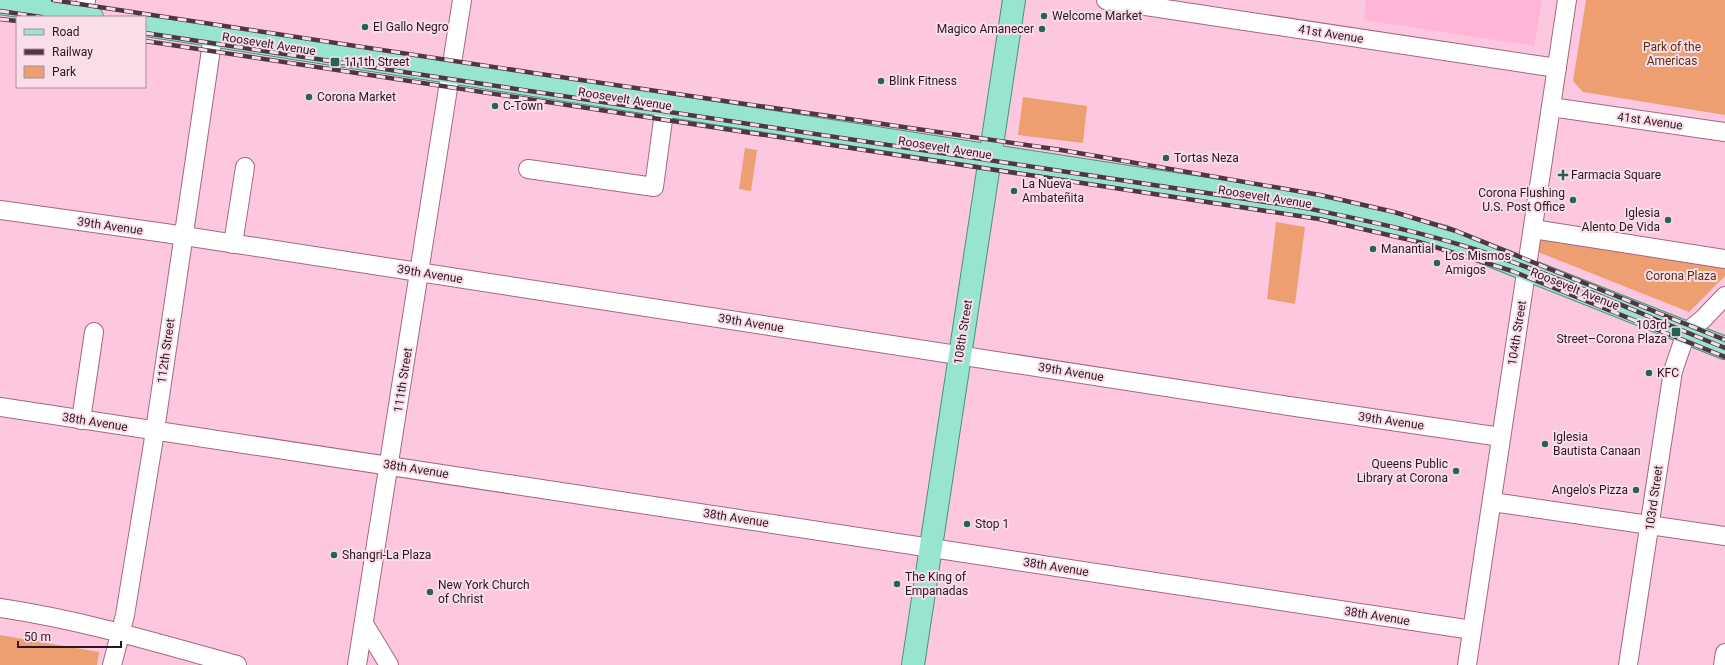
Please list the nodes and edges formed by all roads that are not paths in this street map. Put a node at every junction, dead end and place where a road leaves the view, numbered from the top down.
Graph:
1 (462, 0) edge
2 (1014, 0) edge
3 (1106, 0) edge
4 (1567, 0) edge
5 (3, 2) edge
6 (87, 11) edge
7 (146, 25) edge
8 (213, 36) junction
9 (1557, 68) junction
10 (452, 73) junction
11 (665, 105) junction
12 (1551, 107) junction
13 (1725, 132) edge
14 (990, 155) junction
15 (245, 166) dead end
16 (528, 169) dead end
17 (0, 210) edge
18 (1533, 229) junction
19 (183, 236) junction
20 (233, 244) junction
21 (1725, 259) edge
22 (1526, 270) junction
23 (420, 273) junction
24 (1725, 296) edge
25 (94, 332) dead end
26 (1686, 333) junction
27 (1725, 348) edge
28 (959, 355) junction
29 (0, 407) edge
30 (81, 420) junction
31 (155, 431) junction
32 (1501, 437) junction
33 (389, 465) junction
34 (1492, 502) junction
35 (1650, 525) junction
36 (1725, 536) edge
37 (931, 548) junction
38 (0, 608) edge
39 (364, 624) junction
40 (1472, 630) junction
41 (121, 632) junction
42 (1725, 653) edge
43 (112, 665) edge
44 (237, 665) edge
45 (357, 665) edge
46 (389, 665) edge
47 (913, 665) edge
48 (1467, 665) edge
49 (1628, 665) edge
50 (1723, 665) edge

1 - 10 street, 111th Street
2 - 14 main road, 108th Street
3 - 9 street, 41st Avenue
4 - 9 street, 104th Street
5 - 6 main road
7 - 8 main road, Roosevelt Avenue
8 - 10 main road, Roosevelt Avenue
8 - 19 street, 112th Street
9 - 12 street, 104th Street
10 - 11 main road, Roosevelt Avenue
10 - 23 street, 111th Street
11 - 14 main road, Roosevelt Avenue
11 - 16 street
12 - 13 street, 41st Avenue
12 - 18 street, 104th Street
14 - 22 main road, Roosevelt Avenue
14 - 28 main road, 108th Street
15 - 20 street
17 - 19 street, 39th Avenue
18 - 21 street
18 - 22 street, 104th Street
19 - 20 street, 39th Avenue
19 - 31 street, 112th Street
20 - 23 street, 39th Avenue
22 - 26 main road, Roosevelt Avenue
22 - 32 street, 104th Street
23 - 28 street, 39th Avenue
23 - 33 street, 111th Street
24 - 26 street
25 - 30 street
26 - 27 main road, Roosevelt Avenue
26 - 35 street, 103rd Street
28 - 32 street, 39th Avenue
28 - 37 main road, 108th Street
29 - 30 street, 38th Avenue
30 - 31 street, 38th Avenue
31 - 33 street, 38th Avenue
31 - 41 street, 112th Street
32 - 34 street, 104th Street
33 - 37 street, 38th Avenue
33 - 39 street, 111th Street
34 - 35 street
34 - 40 street, 104th Street
35 - 36 street
35 - 49 street, 103rd Street
37 - 40 street, 38th Avenue
37 - 47 main road, 108th Street
38 - 41 street
39 - 45 street, 111th Street
39 - 46 street
40 - 48 street, 104th Street
41 - 43 street, 112th Street
41 - 44 street
42 - 50 street

